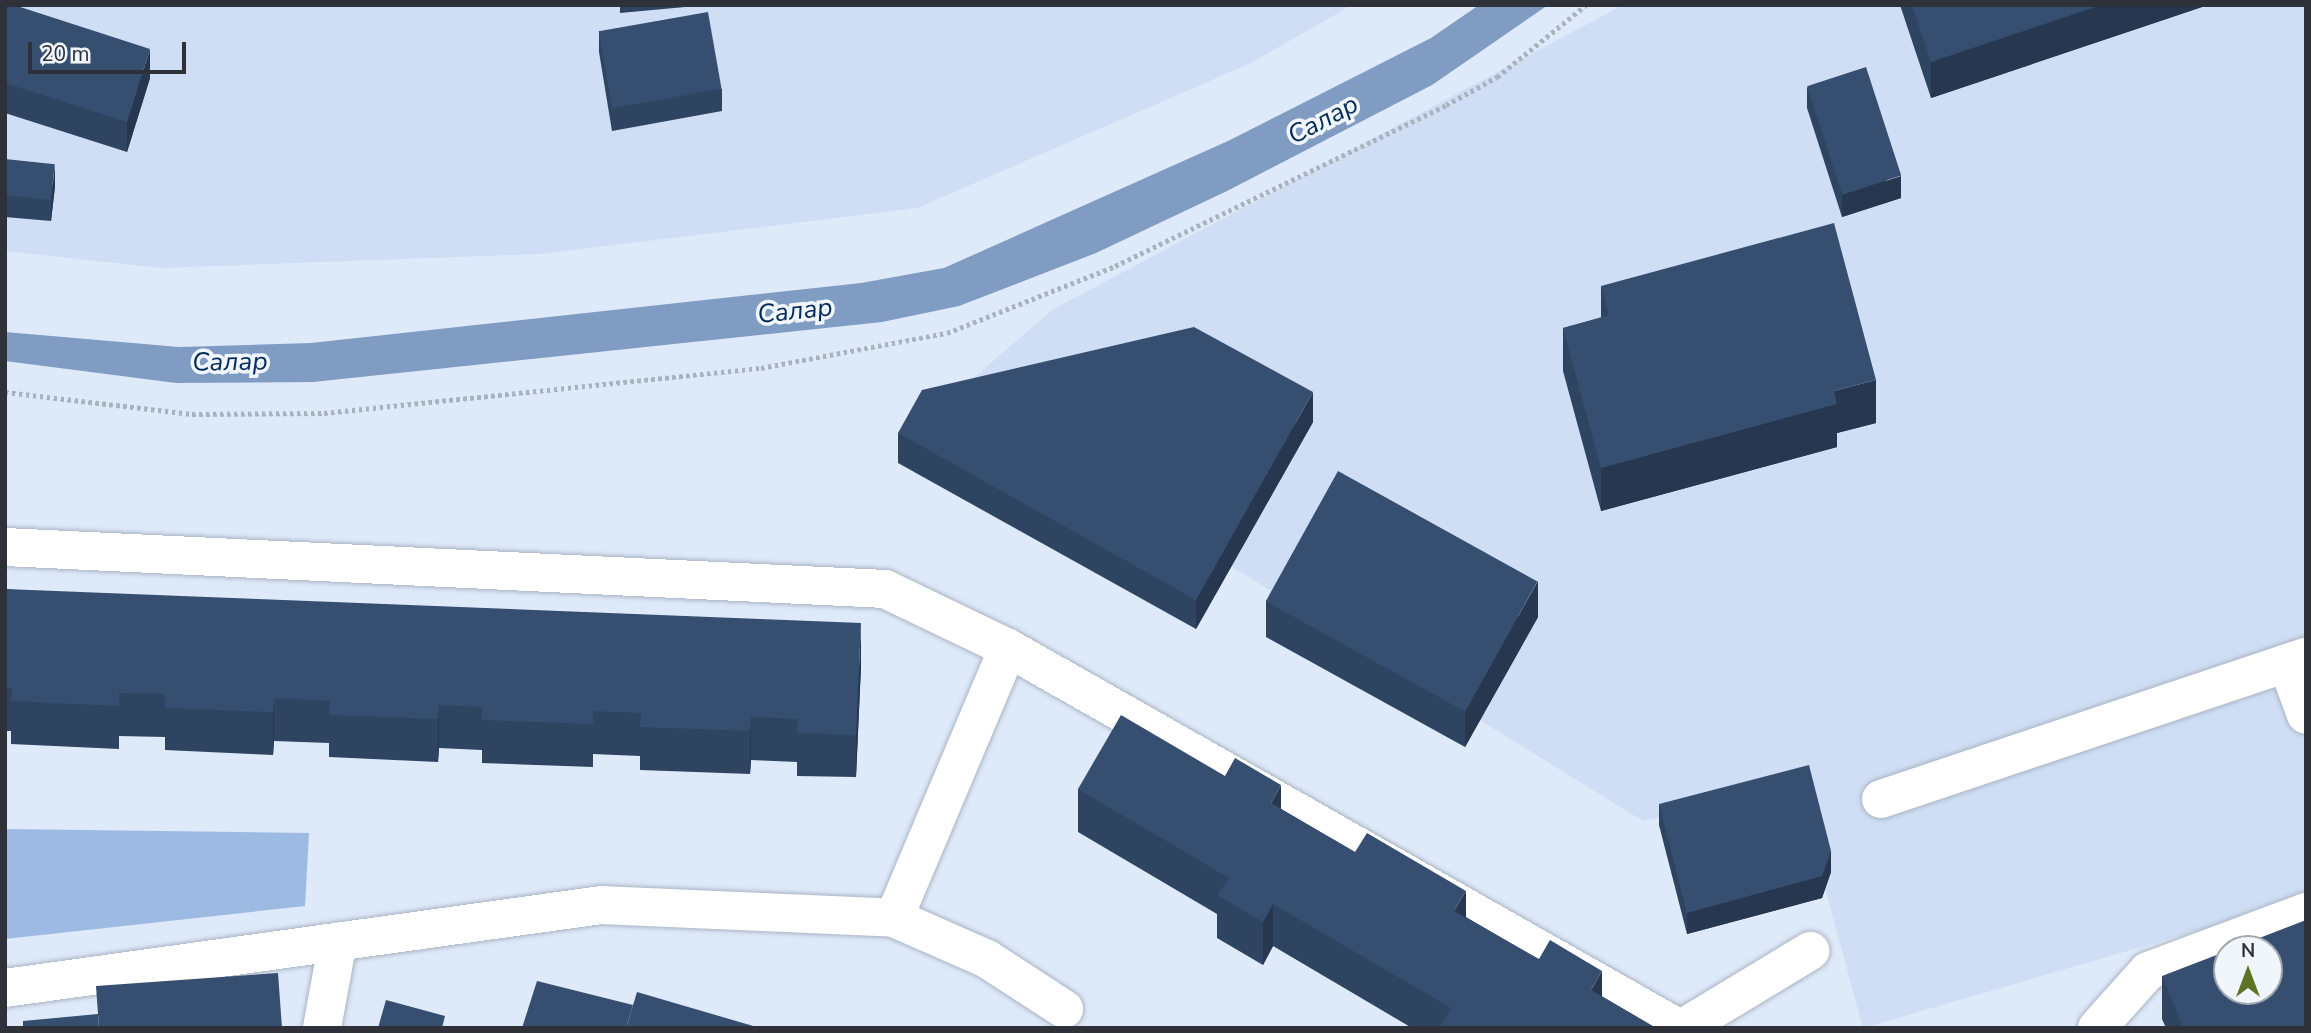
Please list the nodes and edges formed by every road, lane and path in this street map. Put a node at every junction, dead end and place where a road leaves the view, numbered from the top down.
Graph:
1 (1586, 5) edge
2 (5, 392) edge
3 (5, 547) edge
4 (1008, 648) junction
5 (2297, 660) edge
6 (2306, 715) edge
7 (1881, 799) dead end
8 (2306, 912) edge
9 (894, 918) junction
10 (338, 941) junction
11 (1810, 951) dead end
12 (5, 988) edge
13 (1063, 1009) dead end
14 (321, 1028) edge
15 (1681, 1028) edge
16 (2097, 1028) edge

1 - 2 path
3 - 4 lane
4 - 9 lane
4 - 15 lane
5 - 6 lane
5 - 7 lane
8 - 16 lane
9 - 10 lane
9 - 13 lane
10 - 12 lane
10 - 14 lane
11 - 15 lane

